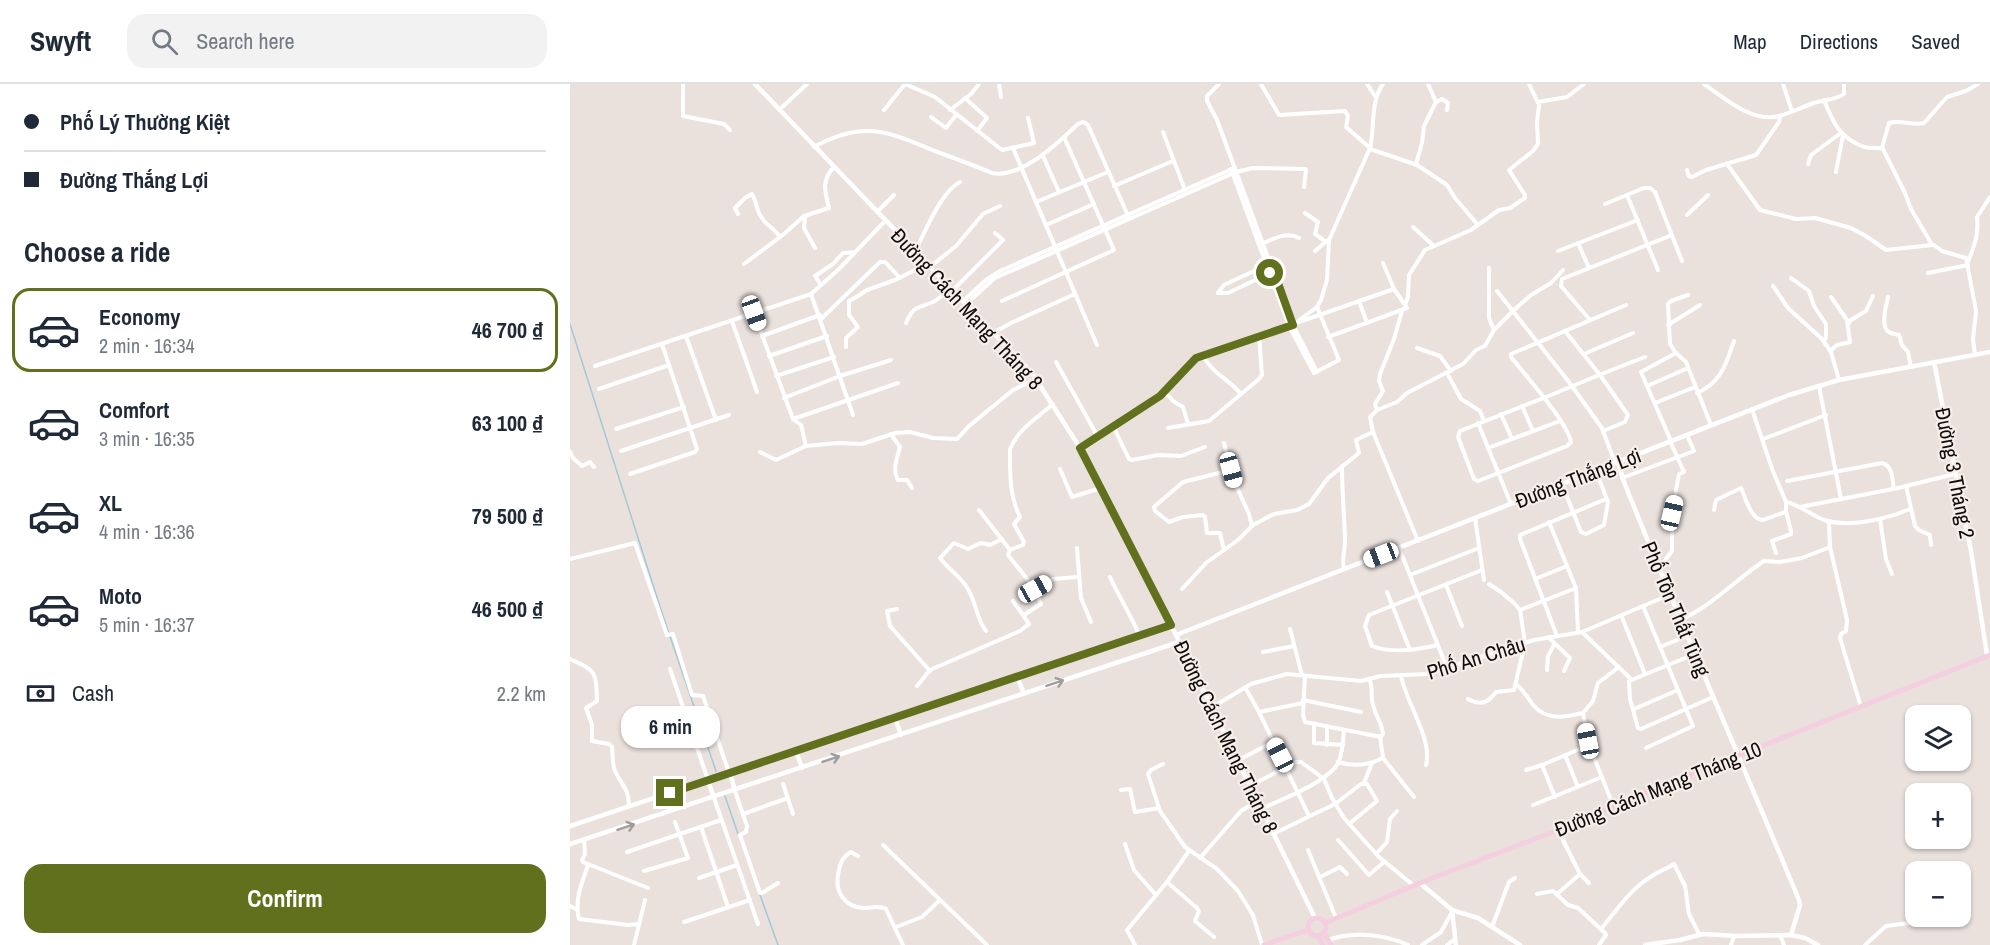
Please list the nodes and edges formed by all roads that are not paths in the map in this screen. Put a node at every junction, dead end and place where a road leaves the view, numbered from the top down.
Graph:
1 (683, 84) edge
2 (755, 84) edge
3 (807, 84) edge
4 (980, 84) edge
5 (999, 84) edge
6 (1219, 84) edge
7 (1261, 84) edge
8 (1367, 84) edge
9 (1383, 84) edge
10 (1428, 84) edge
11 (1529, 84) edge
12 (1584, 84) edge
13 (1705, 84) edge
14 (1783, 84) edge
15 (1844, 84) edge
16 (1978, 84) edge
17 (907, 85) edge
18 (1001, 97) dead end
19 (1376, 97) junction
20 (965, 98) junction
21 (1824, 100) junction
22 (1436, 102) junction
23 (1538, 102) junction
24 (778, 110) junction
25 (884, 110) dead end
26 (950, 110) junction
27 (1447, 110) dead end
28 (1792, 111) junction
29 (956, 114) junction
30 (1780, 116) junction
31 (931, 117) dead end
32 (1028, 118) dead end
33 (730, 130) dead end
34 (977, 131) junction
35 (1163, 132) dead end
36 (1841, 134) junction
37 (1064, 137) junction
38 (814, 147) junction
39 (1013, 148) junction
40 (1370, 148) junction
41 (1882, 148) junction
42 (1043, 156) junction
43 (1173, 160) junction
44 (1416, 164) junction
45 (1727, 164) junction
46 (1808, 164) dead end
47 (834, 167) junction
48 (1021, 167) junction
49 (1234, 170) junction
50 (1687, 170) dead end
51 (1108, 172) junction
52 (1836, 172) dead end
53 (960, 182) dead end
54 (1084, 182) junction
55 (1114, 186) junction
56 (1304, 187) dead end
57 (1185, 191) junction
58 (1059, 192) junction
59 (894, 195) dead end
60 (1627, 195) junction
61 (1708, 195) dead end
62 (1990, 197) edge
63 (1036, 202) junction
64 (1094, 204) junction
65 (1605, 204) dead end
66 (1000, 206) dead end
67 (877, 212) junction
68 (1305, 213) dead end
69 (738, 214) dead end
70 (1687, 214) dead end
71 (805, 216) junction
72 (1128, 217) junction
73 (1638, 220) junction
74 (885, 221) junction
75 (1046, 225) junction
76 (1478, 225) junction
77 (1104, 227) junction
78 (1413, 227) dead end
79 (995, 233) dead end
80 (1672, 235) junction
81 (780, 237) junction
82 (1299, 238) dead end
83 (1327, 240) junction
84 (1263, 243) junction
85 (1578, 243) junction
86 (1648, 245) junction
87 (1933, 245) junction
88 (1434, 246) junction
89 (815, 248) dead end
90 (1056, 248) junction
91 (1315, 251) dead end
92 (1558, 251) dead end
93 (855, 252) junction
94 (915, 252) junction
95 (1683, 261) dead end
96 (1383, 263) dead end
97 (744, 264) dead end
98 (1968, 264) junction
99 (1269, 265) junction
100 (929, 266) junction
101 (1489, 268) dead end
102 (1589, 268) junction
103 (1563, 270) dead end
104 (1658, 270) dead end
105 (1066, 272) junction
106 (1272, 272) junction
107 (1928, 273) dead end
108 (900, 278) junction
109 (1791, 278) dead end
110 (821, 285) junction
111 (1773, 286) dead end
112 (1394, 289) junction
113 (951, 290) junction
114 (1497, 291) dead end
115 (811, 294) junction
116 (1075, 294) junction
117 (1688, 295) dead end
118 (1873, 296) dead end
119 (1830, 297) dead end
120 (1888, 297) dead end
121 (1002, 301) dead end
122 (1359, 301) junction
123 (964, 303) junction
124 (1405, 305) junction
125 (1626, 305) dead end
126 (1700, 305) dead end
127 (1317, 307) junction
128 (1402, 310) junction
129 (1513, 311) junction
130 (754, 313) junction
131 (1320, 315) junction
132 (820, 317) junction
133 (1590, 320) junction
134 (732, 321) junction
135 (1367, 323) junction
136 (906, 324) dead end
137 (1848, 324) junction
138 (1291, 325) junction
139 (1668, 325) junction
140 (1494, 330) junction
141 (1565, 331) junction
142 (993, 333) junction
143 (1634, 333) dead end
144 (686, 336) junction
145 (762, 336) junction
146 (827, 336) junction
147 (1259, 336) junction
148 (1328, 337) junction
149 (1734, 341) dead end
150 (1824, 341) junction
151 (1538, 343) junction
152 (662, 344) junction
153 (1097, 345) dead end
154 (846, 347) dead end
155 (1417, 348) dead end
156 (1830, 351) junction
157 (1990, 352) edge
158 (1676, 353) junction
159 (1584, 354) junction
160 (1203, 355) junction
161 (1975, 355) junction
162 (769, 356) junction
163 (834, 357) junction
164 (1645, 357) dead end
165 (891, 360) dead end
166 (1056, 362) dead end
167 (1934, 362) junction
168 (669, 365) junction
169 (595, 366) dead end
170 (1911, 367) junction
171 (1689, 368) junction
172 (1449, 372) junction
173 (1600, 375) junction
174 (776, 376) junction
175 (840, 376) junction
176 (1036, 379) junction
177 (1839, 380) junction
178 (898, 383) dead end
179 (1572, 386) junction
180 (1647, 386) junction
181 (1819, 386) junction
182 (1695, 387) junction
183 (598, 389) dead end
184 (1164, 391) junction
185 (757, 392) dead end
186 (1697, 393) junction
187 (1241, 394) junction
188 (784, 398) junction
189 (1544, 398) junction
190 (848, 400) junction
191 (1655, 403) junction
192 (1053, 404) junction
193 (1522, 406) junction
194 (684, 407) junction
195 (1752, 409) junction
196 (1377, 410) junction
197 (1501, 414) junction
198 (729, 415) dead end
199 (853, 415) dead end
200 (1826, 415) junction
201 (793, 419) junction
202 (716, 420) junction
203 (1484, 421) junction
204 (1560, 421) junction
205 (1478, 423) junction
206 (1188, 424) junction
207 (1711, 425) junction
208 (1114, 427) junction
209 (691, 428) junction
210 (1168, 428) dead end
211 (616, 429) dead end
212 (1533, 431) junction
213 (1603, 431) junction
214 (1373, 432) junction
215 (891, 434) junction
216 (1688, 435) junction
217 (1098, 437) junction
218 (1512, 439) junction
219 (1763, 439) junction
220 (1671, 441) junction
221 (1224, 443) dead end
222 (806, 447) junction
223 (1204, 447) dead end
224 (1080, 448) junction
225 (1488, 448) junction
226 (621, 451) dead end
227 (570, 452) edge
228 (760, 452) dead end
229 (1677, 457) junction
230 (1616, 463) junction
231 (1342, 466) junction
232 (594, 467) dead end
233 (1060, 469) dead end
234 (1231, 470) junction
235 (1596, 471) junction
236 (1837, 471) junction
237 (630, 474) dead end
238 (1499, 474) junction
239 (1955, 474) junction
240 (1622, 478) junction
241 (1787, 481) dead end
242 (1562, 484) junction
243 (1906, 486) junction
244 (912, 488) dead end
245 (1101, 488) junction
246 (1894, 489) junction
247 (1606, 498) junction
248 (1841, 499) junction
249 (1786, 502) junction
250 (1511, 504) junction
251 (1800, 507) junction
252 (1910, 509) junction
253 (979, 510) dead end
254 (1714, 510) dead end
255 (1574, 512) junction
256 (1786, 512) junction
257 (1475, 518) junction
258 (1880, 519) junction
259 (1829, 521) junction
260 (1549, 522) junction
261 (1252, 526) junction
262 (1002, 538) junction
263 (1418, 541) junction
264 (1931, 546) dead end
265 (1830, 547) junction
266 (1077, 548) dead end
267 (1399, 548) junction
268 (1479, 548) junction
269 (1010, 550) junction
270 (1224, 550) junction
271 (1776, 553) dead end
272 (570, 559) edge
273 (1567, 566) junction
274 (1658, 568) junction
275 (1344, 569) junction
276 (1482, 570) junction
277 (1892, 574) dead end
278 (1410, 575) junction
279 (1078, 577) junction
280 (1110, 577) dead end
281 (1535, 579) junction
282 (1484, 580) dead end
283 (1489, 584) dead end
284 (1446, 585) junction
285 (1576, 588) junction
286 (1035, 589) junction
287 (1182, 589) dead end
288 (1387, 592) dead end
289 (1418, 595) junction
290 (1669, 595) junction
291 (1013, 601) dead end
292 (1543, 601) junction
293 (1392, 606) junction
294 (1643, 606) junction
295 (897, 609) dead end
296 (1520, 610) junction
297 (1024, 615) junction
298 (1621, 615) junction
299 (1680, 620) junction
300 (1091, 622) dead end
301 (1171, 625) junction
302 (1462, 626) dead end
303 (1290, 629) dead end
304 (986, 631) dead end
305 (1580, 632) junction
306 (1176, 635) junction
307 (1139, 636) junction
308 (1557, 636) junction
309 (1687, 636) junction
310 (1548, 637) junction
311 (1179, 642) junction
312 (1525, 643) junction
313 (1438, 645) junction
314 (1554, 645) junction
315 (1294, 646) junction
316 (1660, 646) junction
317 (1410, 650) junction
318 (1263, 652) dead end
319 (1695, 654) junction
320 (1989, 655) edge
321 (570, 659) edge
322 (1668, 665) junction
323 (1619, 667) junction
324 (1447, 668) junction
325 (670, 669) dead end
326 (1547, 670) dead end
327 (930, 671) junction
328 (1564, 671) dead end
329 (1645, 674) junction
330 (1304, 675) junction
331 (1017, 676) junction
332 (1401, 676) junction
333 (1369, 680) junction
334 (1632, 680) junction
335 (1516, 684) junction
336 (917, 686) dead end
337 (1245, 687) junction
338 (1678, 690) junction
339 (1024, 694) junction
340 (1713, 697) junction
341 (1468, 699) dead end
342 (1303, 701) junction
343 (1211, 708) junction
344 (1861, 708) junction
345 (1634, 709) junction
346 (1686, 709) junction
347 (1259, 712) junction
348 (1361, 712) dead end
349 (1583, 713) junction
350 (894, 718) junction
351 (1314, 723) junction
352 (1327, 726) junction
353 (1344, 730) junction
354 (901, 735) junction
355 (1380, 736) junction
356 (1273, 742) junction
357 (1327, 745) junction
358 (1343, 745) junction
359 (1589, 745) junction
360 (1646, 748) dead end
361 (796, 751) junction
362 (1565, 755) junction
363 (1739, 755) junction
364 (1383, 758) junction
365 (1237, 761) junction
366 (1338, 762) junction
367 (1372, 763) junction
368 (1163, 764) dead end
369 (1426, 765) dead end
370 (1542, 765) junction
371 (802, 768) junction
372 (1287, 768) junction
373 (1526, 770) dead end
374 (729, 773) junction
375 (1602, 777) junction
376 (1324, 779) junction
377 (708, 781) junction
378 (1364, 783) junction
379 (783, 784) dead end
380 (1250, 786) junction
381 (1578, 787) junction
382 (1121, 790) dead end
383 (735, 791) junction
384 (1298, 791) junction
385 (1555, 796) junction
386 (1414, 797) dead end
387 (714, 798) junction
388 (788, 798) junction
389 (1257, 801) junction
390 (1335, 804) junction
391 (1533, 805) dead end
392 (1613, 806) junction
393 (629, 807) junction
394 (1159, 808) junction
395 (1261, 809) junction
396 (1397, 811) dead end
397 (743, 814) junction
398 (794, 814) dead end
399 (1309, 816) junction
400 (722, 820) junction
401 (675, 822) dead end
402 (1349, 824) junction
403 (570, 826) edge
404 (701, 827) junction
405 (1558, 830) junction
406 (679, 834) junction
407 (1273, 834) junction
408 (584, 840) junction
409 (1338, 840) dead end
410 (570, 844) edge
411 (1125, 844) dead end
412 (883, 845) dead end
413 (1308, 850) dead end
414 (1189, 851) junction
415 (627, 852) dead end
416 (1376, 854) junction
417 (858, 856) dead end
418 (1200, 858) junction
419 (1384, 862) junction
420 (588, 865) junction
421 (737, 865) junction
422 (644, 871) dead end
423 (716, 872) junction
424 (1347, 874) dead end
425 (1580, 874) junction
426 (1320, 877) junction
427 (699, 878) dead end
428 (1515, 878) dead end
429 (1167, 882) junction
430 (1589, 883) dead end
431 (778, 884) dead end
432 (1417, 884) junction
433 (648, 888) dead end
434 (1537, 894) dead end
435 (1557, 894) junction
436 (1156, 895) junction
437 (645, 900) dead end
438 (750, 900) junction
439 (940, 900) junction
440 (570, 906) edge
441 (729, 907) junction
442 (576, 909) junction
443 (1452, 911) junction
444 (1315, 918) junction
445 (1336, 918) junction
446 (684, 922) dead end
447 (1325, 923) junction
448 (639, 924) junction
449 (758, 924) dead end
450 (1905, 924) edge
451 (896, 927) junction
452 (1492, 927) junction
453 (1601, 929) junction
454 (1308, 930) junction
455 (1324, 933) junction
456 (1699, 934) junction
457 (1780, 935) junction
458 (1791, 935) junction
459 (1318, 936) junction
460 (1734, 936) junction
461 (1214, 937) dead end
462 (1329, 942) edge
463 (1456, 942) edge
464 (634, 945) edge
465 (903, 945) edge
466 (987, 945) edge
467 (1135, 945) edge
468 (1263, 945) edge
469 (1323, 945) edge
470 (1408, 945) edge
471 (1422, 945) edge
472 (1447, 945) edge
473 (1520, 945) edge
474 (1599, 945) edge
475 (1645, 945) edge
476 (1731, 945) edge
477 (1784, 945) edge
478 (1818, 945) edge
479 (1864, 945) edge

1 - 33 street
2 - 24 street, Đường Cách Mạng Tháng 8
3 - 24 street
4 - 20 street
5 - 18 street
6 - 49 street
7 - 40 street
8 - 19 street
9 - 19 street
10 - 22 street
11 - 23 street
12 - 23 street
13 - 30 street
14 - 28 street
15 - 21 street
16 - 41 street
17 - 25 street
17 - 26 street
19 - 40 street
20 - 26 street
20 - 34 street
21 - 28 street
21 - 36 street
22 - 27 street
22 - 44 street
23 - 76 street
24 - 38 street, Đường Cách Mạng Tháng 8
26 - 29 street
28 - 30 street
29 - 31 street
29 - 34 street
30 - 45 street
32 - 39 street
34 - 39 street
35 - 43 street
36 - 41 street
36 - 46 street
36 - 52 street
37 - 42 street
37 - 51 street
37 - 54 street
38 - 47 street, Đường Cách Mạng Tháng 8
38 - 48 street
39 - 48 street
40 - 44 street
40 - 83 street
41 - 87 street
42 - 48 street
42 - 58 street
43 - 55 street
43 - 57 street
44 - 76 street
45 - 50 street
45 - 87 street
47 - 67 street, Đường Cách Mạng Tháng 8
47 - 71 street
48 - 63 street
49 - 56 street
49 - 57 street
49 - 84 street
49 - 99 street
51 - 54 street
51 - 55 street
53 - 94 street
54 - 58 street
54 - 64 street
55 - 72 street
57 - 72 street
58 - 63 street
59 - 67 street
60 - 65 street
60 - 73 street
60 - 80 street
61 - 70 street
62 - 98 street
63 - 75 street
64 - 75 street
64 - 77 street
66 - 100 street
67 - 74 street, Đường Cách Mạng Tháng 8
68 - 83 street
69 - 81 street
71 - 81 street
71 - 89 street
72 - 77 street
73 - 85 street
73 - 86 street
74 - 93 street
74 - 94 street, Đường Cách Mạng Tháng 8
75 - 90 street
76 - 88 street
77 - 90 street
77 - 105 street
78 - 88 street
79 - 113 street
80 - 86 street
80 - 95 street
81 - 97 street
82 - 84 street
83 - 91 street
83 - 127 street
84 - 99 street
85 - 92 street
85 - 102 street
86 - 102 street
86 - 104 street
87 - 98 street
88 - 124 street
90 - 105 street
90 - 123 street
93 - 110 street
93 - 110 street
94 - 100 street, Đường Cách Mạng Tháng 8
96 - 112 street
98 - 107 street
98 - 161 street
99 - 106 street
99 - 106 street
100 - 108 street
100 - 113 street, Đường Cách Mạng Tháng 8
101 - 140 street
102 - 133 street
103 - 129 street
105 - 116 street
105 - 121 street
106 - 138 street
108 - 132 street
108 - 154 street
109 - 150 street
110 - 115 street
111 - 150 street
112 - 122 street
112 - 124 street
113 - 123 street, Đường Cách Mạng Tháng 8
113 - 136 street
114 - 129 street
115 - 130 street
115 - 132 street
116 - 142 street
116 - 153 street
117 - 139 street
118 - 137 street
119 - 137 street
120 - 170 street
122 - 131 street
122 - 135 street
123 - 142 street, Đường Cách Mạng Tháng 8
124 - 128 street
125 - 133 street
126 - 139 street
127 - 131 street
127 - 138 street
128 - 135 street
128 - 196 street
129 - 140 street
129 - 151 street
130 - 134 street
130 - 145 street
131 - 138 street
131 - 148 street
132 - 145 street
132 - 146 street
133 - 141 street
134 - 144 street
134 - 185 street
135 - 148 street
137 - 156 street
138 - 147 street
138 - 148 street
139 - 158 street
140 - 172 street
141 - 151 street
141 - 159 street
142 - 176 street, Đường Cách Mạng Tháng 8
143 - 159 street
144 - 152 street
144 - 202 street
145 - 162 street
146 - 162 street
146 - 163 street
147 - 160 street
147 - 187 street
149 - 186 street
150 - 156 street
151 - 179 street
151 - 189 street
152 - 168 street
152 - 169 street
155 - 172 street
156 - 177 street
157 - 161 street, Đường Thắng Lợi
158 - 171 street
158 - 180 street
159 - 173 street
160 - 184 street
160 - 187 street
161 - 167 street, Đường Thắng Lợi
162 - 174 street
163 - 174 street
163 - 175 street
164 - 173 street
165 - 175 street
166 - 217 street
167 - 170 street, Đường Thắng Lợi
167 - 239 street, Đường 3 Tháng 2
168 - 183 street
168 - 194 street
170 - 177 street, Đường Thắng Lợi
171 - 180 street
171 - 182 street
172 - 196 street
172 - 203 street
173 - 179 street
173 - 213 street
174 - 188 street
175 - 188 street
175 - 190 street
176 - 192 street, Đường Cách Mạng Tháng 8
176 - 215 street
177 - 181 street, Đường Thắng Lợi
178 - 190 street
179 - 189 street
179 - 213 street
180 - 191 street
181 - 195 street, Đường Thắng Lợi
181 - 200 street
182 - 186 street
182 - 191 street
184 - 206 street
184 - 208 street
186 - 207 street
187 - 206 street
188 - 201 street
189 - 193 street
189 - 204 street
190 - 199 street
190 - 201 street
191 - 220 street
192 - 224 street, Đường Cách Mạng Tháng 8
192 - 269 street
193 - 197 street
193 - 212 street
194 - 209 street
194 - 211 street
195 - 207 street, Đường Thắng Lợi
195 - 219 street
196 - 214 street
197 - 203 street
197 - 218 street
198 - 202 street
200 - 219 street
200 - 236 street
201 - 222 street
202 - 209 street
203 - 205 street
204 - 212 street
204 - 238 street
205 - 225 street
205 - 238 street
206 - 210 street
207 - 216 street, Đường Thắng Lợi
208 - 217 street
208 - 223 street
209 - 226 street
209 - 237 street
212 - 218 street
213 - 230 street
214 - 231 street
214 - 263 street
215 - 222 street
215 - 244 street
216 - 220 street, Đường Thắng Lợi
216 - 229 street
217 - 224 street
218 - 225 street
219 - 249 street
220 - 229 street
220 - 230 street, Đường Thắng Lợi
221 - 234 street
222 - 228 street
224 - 245 street, Đường Cách Mạng Tháng 8
225 - 238 street
227 - 232 street
229 - 240 street
229 - 274 street
230 - 235 street, Đường Thắng Lợi
230 - 240 street, Phố Tôn Thất Tùng
231 - 261 street
231 - 275 street
233 - 245 street
234 - 261 street
234 - 270 street
235 - 242 street, Đường Thắng Lợi
235 - 247 street
236 - 241 street
236 - 246 street
236 - 248 street
238 - 250 street
239 - 243 street
239 - 320 street, Đường 3 Tháng 2
240 - 274 street, Phố Tôn Thất Tùng
242 - 250 street, Đường Thắng Lợi
242 - 255 street
243 - 246 street
243 - 252 street
245 - 301 street, Đường Cách Mạng Tháng 8
246 - 248 street
247 - 255 street
247 - 255 street
248 - 251 street
249 - 251 street
249 - 256 street
250 - 257 street, Đường Thắng Lợi
251 - 259 street
252 - 258 street
252 - 264 street
253 - 262 street
254 - 256 street
255 - 260 street
256 - 271 street
257 - 263 street, Đường Thắng Lợi
257 - 268 street
258 - 259 street
258 - 277 street
259 - 265 street
260 - 273 street
260 - 281 street
261 - 270 street
262 - 269 street
262 - 304 street
263 - 267 street, Đường Thắng Lợi
265 - 299 street
265 - 344 street
266 - 279 street
267 - 275 street, Đường Thắng Lợi
267 - 278 street
268 - 276 street
268 - 278 street
269 - 286 street
270 - 287 street
272 - 374 street
273 - 281 street
273 - 285 street
274 - 290 street, Phố Tôn Thất Tùng
275 - 306 street, Đường Thắng Lợi
276 - 282 street
276 - 284 street
278 - 289 street
279 - 286 street
279 - 300 street
280 - 307 street
281 - 292 street
283 - 296 street
284 - 289 street
284 - 302 street
285 - 292 street
285 - 305 street
286 - 297 street
288 - 293 street
289 - 293 street
289 - 313 street
290 - 294 street, Phố An Châu
290 - 299 street, Phố Tôn Thất Tùng
291 - 297 street
292 - 296 street
292 - 308 street
293 - 317 street
293 - 317 street
294 - 298 street, Phố An Châu
294 - 316 street
295 - 327 street
296 - 312 street
297 - 327 street
298 - 305 street, Phố An Châu
298 - 329 street
299 - 309 street, Phố Tôn Thất Tùng
301 - 306 street, Đường Cách Mạng Tháng 8
301 - 307 street
303 - 315 street
305 - 308 street, Phố An Châu
305 - 323 street
306 - 311 street, Đường Cách Mạng Tháng 8
307 - 331 street
308 - 310 street, Phố An Châu
309 - 316 street
309 - 319 street, Phố Tôn Thất Tùng
310 - 312 street, Phố An Châu
310 - 314 street
339 -> 311 street
311 - 343 street, Đường Cách Mạng Tháng 8
312 - 324 street, Phố An Châu
312 - 335 street
313 - 317 street
313 - 324 street
314 - 326 street
314 - 328 street
315 - 318 street
315 - 330 street
316 - 322 street
319 - 322 street
319 - 340 street, Phố Tôn Thất Tùng
320 - 344 main road, Đường Cách Mạng Tháng 10
321 - 393 street
322 - 329 street
322 - 338 street
323 - 334 street
323 - 349 street
324 - 332 street, Phố An Châu
325 - 377 street
327 - 336 street
329 - 334 street
330 - 333 street, Phố An Châu
330 - 337 street, Phố An Châu
330 - 342 street
331 - 339 street
331 - 350 street
332 - 333 street, Phố An Châu
332 - 369 street
333 - 355 street
334 - 345 street
335 - 341 street
335 - 349 street
337 - 343 street, Phố An Châu
337 - 347 street
338 - 345 street
338 - 346 street
339 - 354 street
340 - 346 street
340 - 363 street, Phố Tôn Thất Tùng
342 - 347 street
342 - 348 street
342 - 351 street
343 - 365 street, Đường Cách Mạng Tháng 8
344 - 363 main road, Đường Cách Mạng Tháng 10
345 - 346 street
346 - 360 street
347 - 356 street
349 - 359 street
350 - 354 street
350 - 361 street
351 - 352 street
351 - 357 street
352 - 353 street
352 - 357 street
353 - 355 street
353 - 358 street
371 -> 354 street
355 - 364 street
356 - 365 street
356 - 372 street
357 - 358 street
358 - 366 street
359 - 362 street
359 - 375 street
361 - 371 street
361 - 374 street
362 - 370 street
362 - 381 street
363 - 392 main road, Đường Cách Mạng Tháng 10
363 - 458 street, Phố Tôn Thất Tùng
364 - 367 street
364 - 386 street
365 - 380 street, Đường Cách Mạng Tháng 8
366 - 367 street
366 - 376 street
367 - 378 street
368 - 394 street
370 - 373 street
370 - 385 street
371 - 383 street
372 - 376 street
372 - 380 street
372 - 384 street
374 - 377 street
374 - 383 street
375 - 381 street
375 - 392 street
376 - 384 street
376 - 390 street
377 - 387 street
377 - 393 street
378 - 390 street
378 - 402 street
379 - 388 street
380 - 389 street, Đường Cách Mạng Tháng 8
381 - 385 street
382 - 394 street
383 - 387 street
383 - 397 street
384 - 395 street
384 - 399 street
385 - 391 street
387 - 400 street
408 -> 387 street
388 - 397 street
388 - 398 street
389 - 395 street, Đường Cách Mạng Tháng 8
389 - 418 street
390 - 399 street
390 - 402 street
392 - 405 main road, Đường Cách Mạng Tháng 10
393 - 403 street
394 - 414 street
395 - 407 street, Đường Cách Mạng Tháng 8
396 - 416 street
397 - 431 street
399 - 407 street
400 - 404 street
400 - 421 street
401 - 406 street
402 - 416 street
404 - 406 street
404 - 423 street
405 - 425 street
405 - 432 main road, Đường Cách Mạng Tháng 10
406 - 415 street
406 - 422 street
407 - 444 street, Đường Cách Mạng Tháng 8
408 - 410 street
408 - 420 street
409 - 419 street
411 - 436 street
412 - 439 street
413 - 426 street
414 - 418 street
414 - 429 street
416 - 419 street
417 - 451 street
418 - 468 street
419 - 432 street
420 - 433 street
420 - 442 street
421 - 423 street
421 - 438 street
423 - 427 street
423 - 441 street
424 - 426 street
425 - 430 street
425 - 435 street
426 - 445 street
428 - 452 street
429 - 436 street
429 - 461 street
432 - 443 street
432 - 445 main road, Đường Cách Mạng Tháng 10
434 - 435 street
435 - 453 street
436 - 467 street
437 - 448 street
438 - 441 street
438 - 449 street
439 - 451 street
439 - 466 street
440 - 442 street
441 - 446 street
442 - 448 street
443 - 452 street
443 - 463 street
443 - 471 street
444 - 447 main road
444 - 454 main road
445 - 447 main road, Đường Cách Mạng Tháng 10
447 - 455 main road
448 - 464 street
450 - 479 street
451 - 465 street
452 - 473 street
453 - 456 street
453 - 474 street
454 - 459 main road
454 - 468 main road
455 - 459 main road
455 - 462 main road
456 - 460 street
456 - 475 street
457 - 458 street
457 - 460 street
457 - 477 street
458 - 478 street
459 - 469 main road
460 - 476 street
462 - 470 street
463 - 472 street

